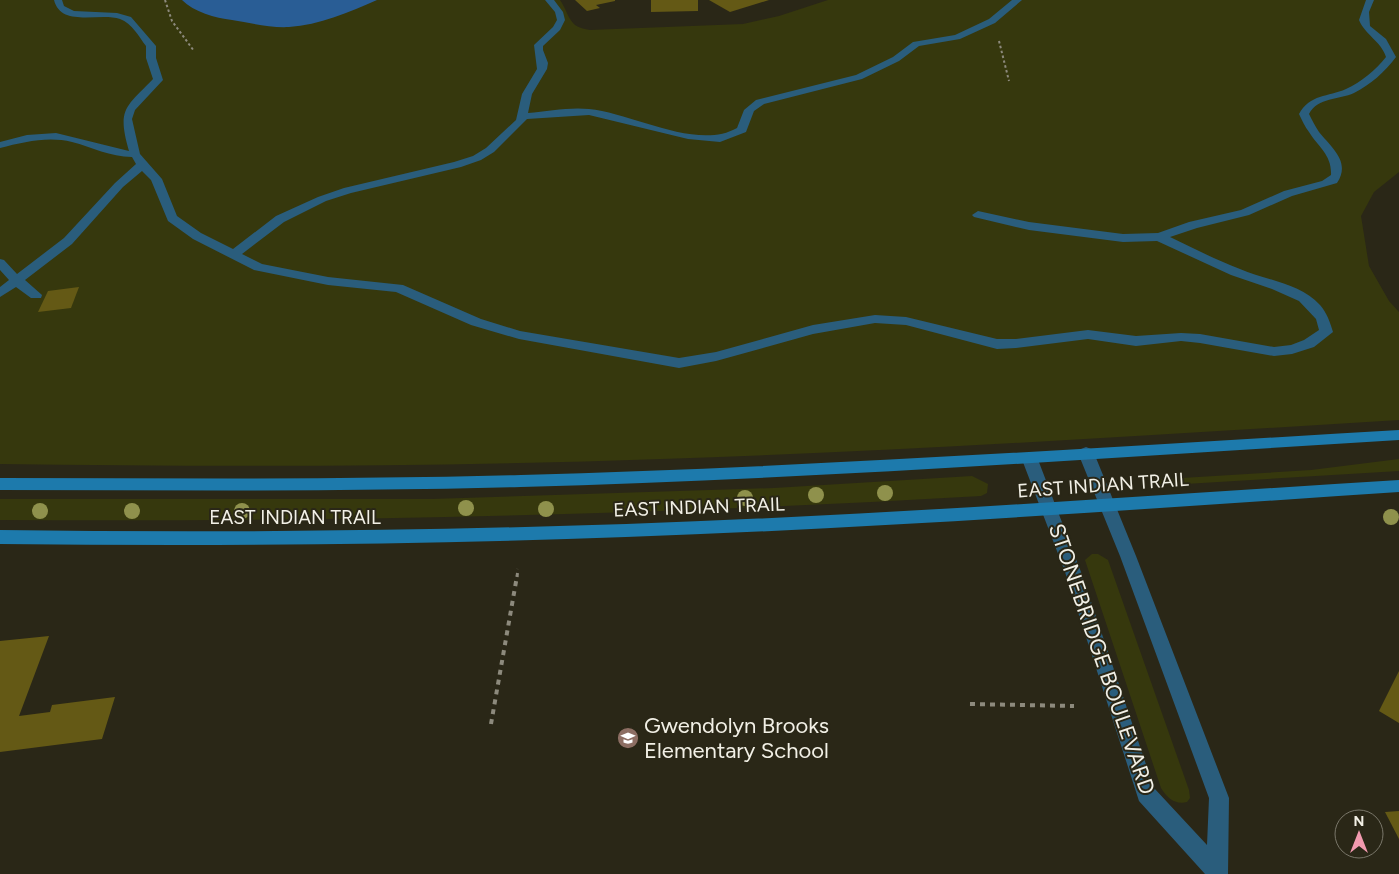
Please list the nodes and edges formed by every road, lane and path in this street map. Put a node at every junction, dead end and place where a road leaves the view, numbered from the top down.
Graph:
1 (58, 0) edge
2 (165, 0) edge
3 (549, 0) edge
4 (1018, 0) edge
5 (1370, 0) edge
6 (992, 21) junction
7 (194, 51) dead end
8 (1009, 81) dead end
9 (523, 116) junction
10 (0, 145) edge
11 (135, 154) junction
12 (142, 165) junction
13 (978, 215) dead end
14 (1159, 237) junction
15 (234, 254) junction
16 (0, 263) edge
17 (17, 281) junction
18 (0, 293) edge
19 (36, 295) dead end
20 (1399, 436) edge
21 (1086, 453) junction
22 (1028, 457) junction
23 (0, 484) edge
24 (1399, 486) edge
25 (1107, 504) junction
26 (1049, 508) junction
27 (0, 537) edge
28 (518, 569) dead end
29 (970, 704) dead end
30 (1074, 706) dead end
31 (491, 724) dead end
32 (1217, 872) edge

1 - 11 street
2 - 7 path
3 - 9 street
4 - 6 street
5 - 14 street
6 - 8 path
6 - 9 street
9 - 15 street
10 - 11 street
11 - 12 street
12 - 15 street
12 - 17 street
13 - 14 street
14 - 15 street
16 - 17 street
17 - 18 street
17 - 19 street
20 - 21 main road, EAST INDIAN TRAIL
21 - 22 main road, EAST INDIAN TRAIL
21 - 25 street, STONEBRIDGE BOULEVARD
22 - 23 main road, EAST INDIAN TRAIL
22 - 26 street, STONEBRIDGE BOULEVARD
24 - 25 main road, EAST INDIAN TRAIL
25 - 26 main road, EAST INDIAN TRAIL
25 - 32 street, STONEBRIDGE BOULEVARD
26 - 27 main road, EAST INDIAN TRAIL
26 - 32 street, STONEBRIDGE BOULEVARD
28 - 31 path
29 - 30 path

